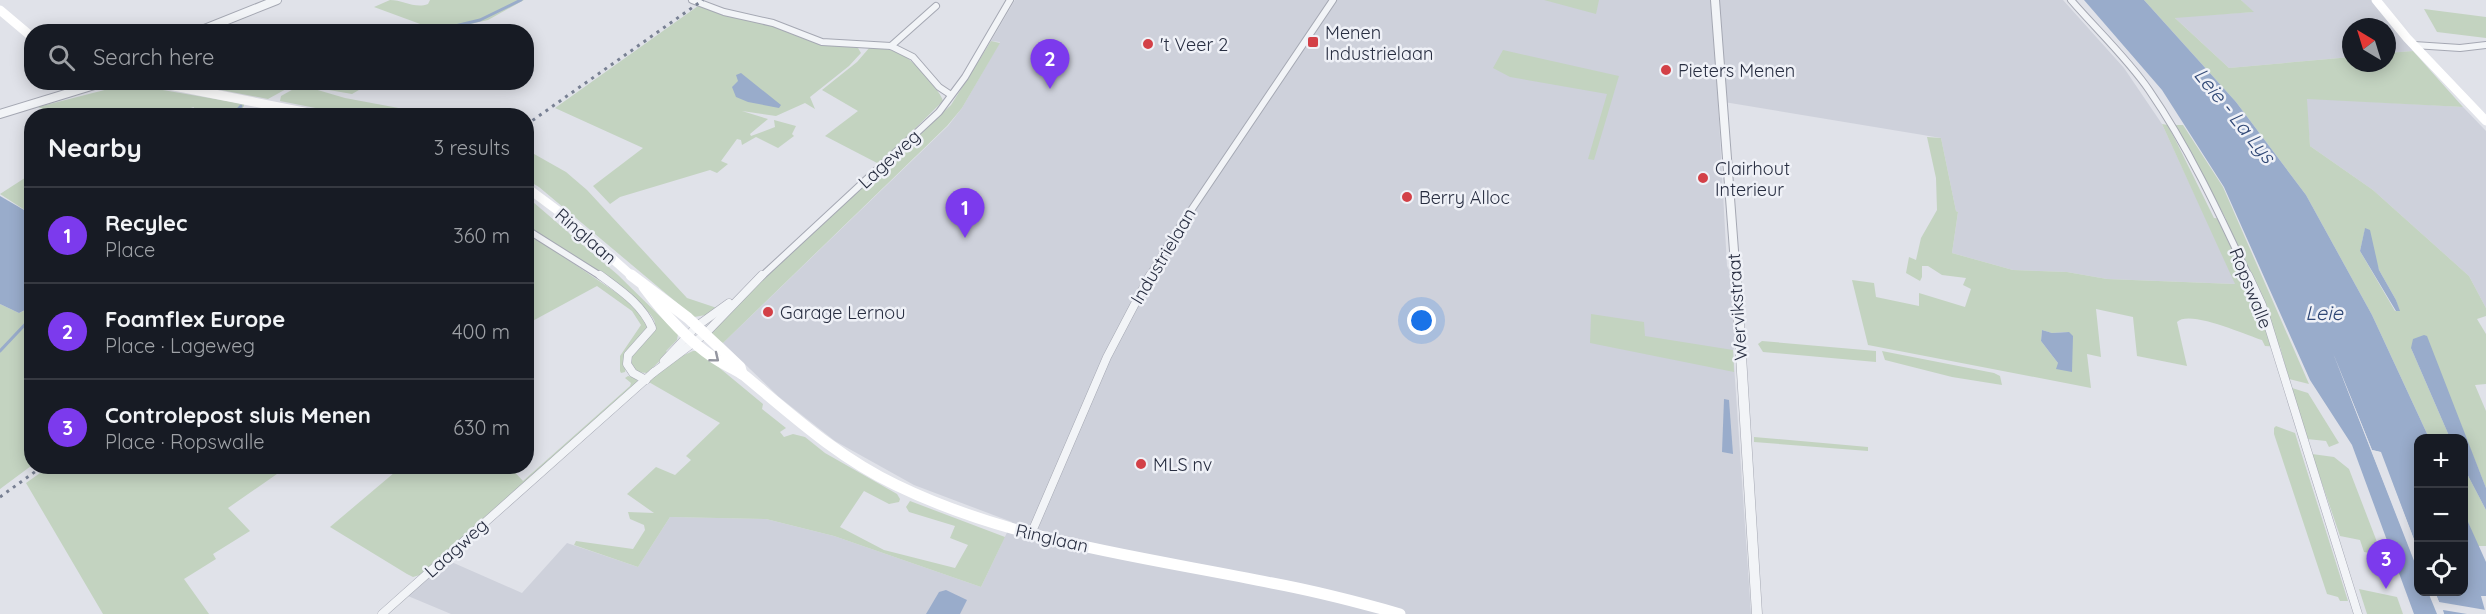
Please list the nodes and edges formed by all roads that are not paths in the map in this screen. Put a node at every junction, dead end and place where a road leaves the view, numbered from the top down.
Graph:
1 (277, 0) edge
2 (692, 0) edge
3 (1010, 0) edge
4 (1334, 0) edge
5 (1715, 0) edge
6 (2071, 0) edge
7 (2376, 0) edge
8 (936, 6) dead end
9 (0, 10) edge
10 (216, 24) edge
11 (24, 30) edge
12 (2414, 45) junction
13 (2486, 45) edge
14 (891, 46) junction
15 (68, 90) edge
16 (79, 90) edge
17 (197, 90) edge
18 (951, 95) junction
19 (46, 100) junction
20 (285, 108) edge
21 (0, 114) edge
22 (2486, 121) edge
23 (534, 193) edge
24 (534, 234) edge
25 (644, 287) junction
26 (741, 295) junction
27 (701, 330) junction
28 (692, 338) junction
29 (742, 374) junction
30 (645, 380) junction
31 (530, 483) joint
32 (1031, 534) junction
33 (382, 614) edge
34 (1400, 614) edge
35 (1757, 614) edge
36 (2358, 614) edge

1 - 10 street
2 - 14 street
3 - 18 street, Lageweg
4 - 32 street, Industrielaan
5 - 35 street, Wervikstraat
6 - 36 street, Ropswalle
7 - 12 main road
8 - 14 street
9 - 11 main road
12 - 13 street
12 - 22 main road
14 - 18 street
15 - 19 street
16 - 19 street
17 - 20 main road
18 - 26 street, Lageweg
19 - 21 street
23 - 25 main road, Ringlaan
24 - 30 street
25 - 27 main road, Ringlaan
25 - 28 main road, Ringlaan
26 - 27 street, Lageweg
26 - 27 street, Lageweg
27 - 28 street, Lageweg
27 - 29 main road, Ringlaan
28 -> 29 main road, Ringlaan
28 - 30 street, Lageweg
29 - 32 main road, Ringlaan
30 - 31 street, Lageweg
31 - 33 street, Laagweg
32 - 34 main road, Ringlaan

